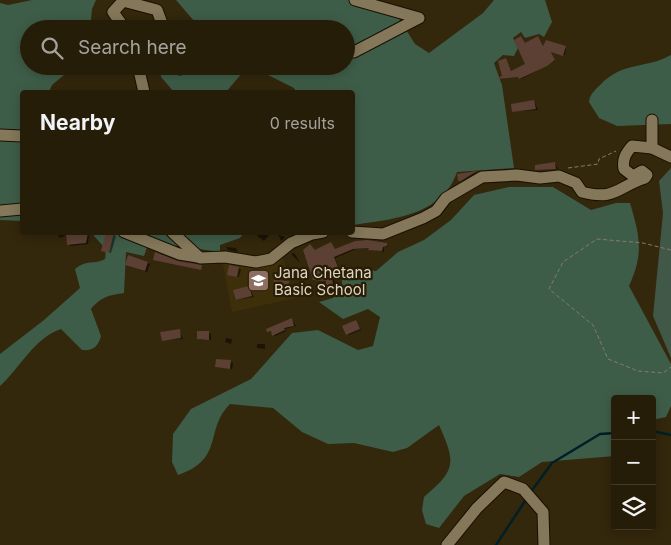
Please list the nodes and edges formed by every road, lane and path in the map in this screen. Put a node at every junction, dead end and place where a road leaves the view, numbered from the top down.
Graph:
1 (355, 0) edge
2 (119, 20) edge
3 (161, 20) edge
4 (355, 51) edge
5 (140, 75) edge
6 (144, 90) edge
7 (652, 120) dead end
8 (20, 127) edge
9 (4, 134) edge
10 (20, 136) edge
11 (652, 148) junction
12 (629, 149) junction
13 (671, 157) edge
14 (560, 176) junction
15 (20, 209) edge
16 (0, 211) edge
17 (355, 232) edge
18 (132, 235) edge
19 (175, 235) edge
20 (310, 235) edge
21 (671, 250) edge
22 (200, 258) junction
23 (671, 367) edge
24 (447, 545) edge
25 (544, 545) edge

1 - 4 street
2 - 3 street
5 - 6 street
7 - 11 street
8 - 9 street
9 - 10 street
11 - 12 street
11 - 13 street
12 - 14 path
12 - 14 street
14 - 17 street
15 - 16 street
18 - 22 street
19 - 22 street
20 - 22 street
21 - 23 path
24 - 25 street

